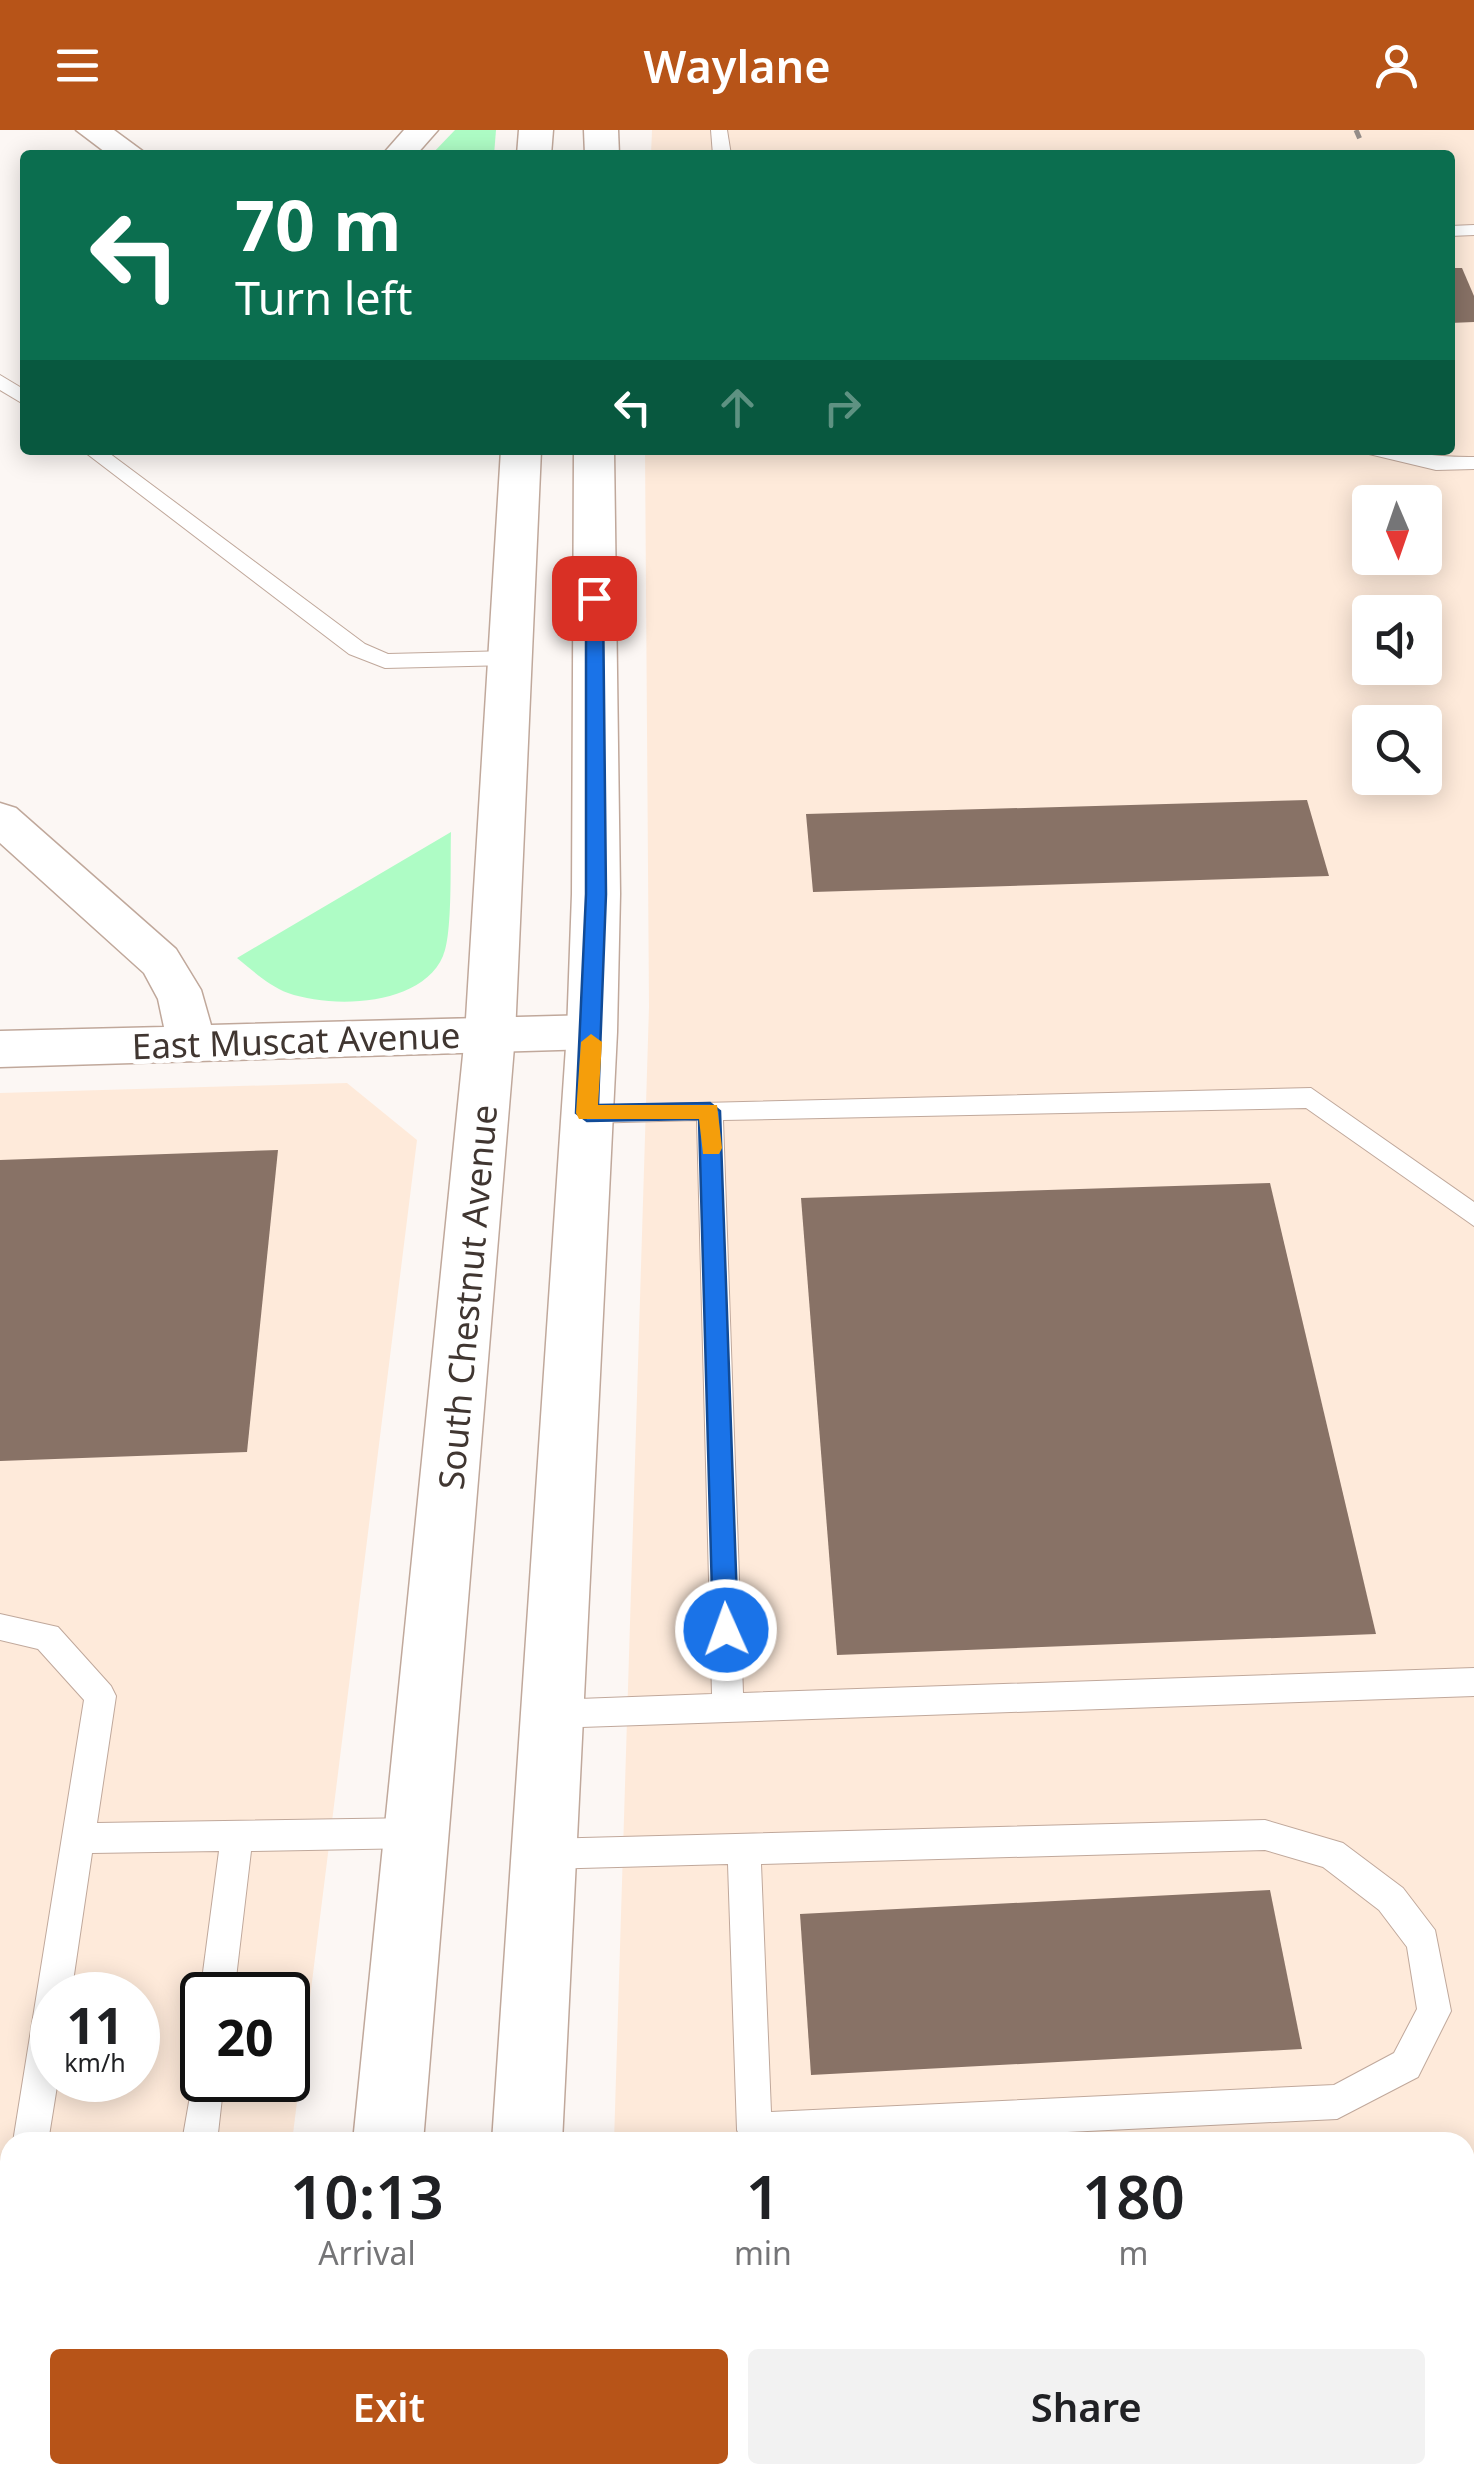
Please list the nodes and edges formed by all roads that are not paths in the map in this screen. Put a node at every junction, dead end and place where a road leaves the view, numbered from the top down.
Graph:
1 (92, 130) edge
2 (422, 130) edge
3 (124, 150) edge
4 (403, 150) edge
5 (0, 380) edge
6 (20, 396) edge
7 (99, 455) edge
8 (521, 455) edge
9 (594, 455) edge
10 (1397, 455) edge
11 (1474, 463) edge
12 (512, 658) junction
13 (0, 818) edge
14 (592, 1032) junction
15 (490, 1035) junction
16 (190, 1042) junction
17 (0, 1049) edge
18 (710, 1111) junction
19 (587, 1113) junction
20 (1474, 1216) edge
21 (0, 1627) edge
22 (1474, 1682) edge
23 (728, 1710) junction
24 (552, 1714) junction
25 (417, 1833) junction
26 (237, 1836) junction
27 (78, 1838) junction
28 (744, 1847) junction
29 (544, 1854) junction
30 (57, 1972) edge
31 (220, 1972) edge
32 (36, 2102) edge
33 (204, 2102) edge
34 (32, 2132) edge
35 (200, 2132) edge
36 (389, 2132) edge
37 (527, 2132) edge

1 - 3 street
2 - 4 street
5 - 6 lane
7 - 12 lane
8 - 12 main road, South Chestnut Avenue
9 - 14 main road
10 - 11 lane
12 - 15 main road, South Chestnut Avenue
13 - 16 street
14 - 15 street, East Muscat Avenue
14 - 19 main road
15 - 16 street, East Muscat Avenue
15 - 25 main road, South Chestnut Avenue
16 - 17 street, East Muscat Avenue
18 - 19 lane
18 - 20 lane
18 - 23 lane
19 - 24 main road
21 - 27 lane
22 - 23 lane
23 - 24 lane
24 - 29 main road
25 - 26 lane
25 - 36 main road, South Chestnut Avenue
26 - 27 lane
26 - 31 lane
27 - 30 lane
28 - 28 lane
28 - 29 lane
29 - 37 main road
32 - 34 lane
33 - 35 lane

